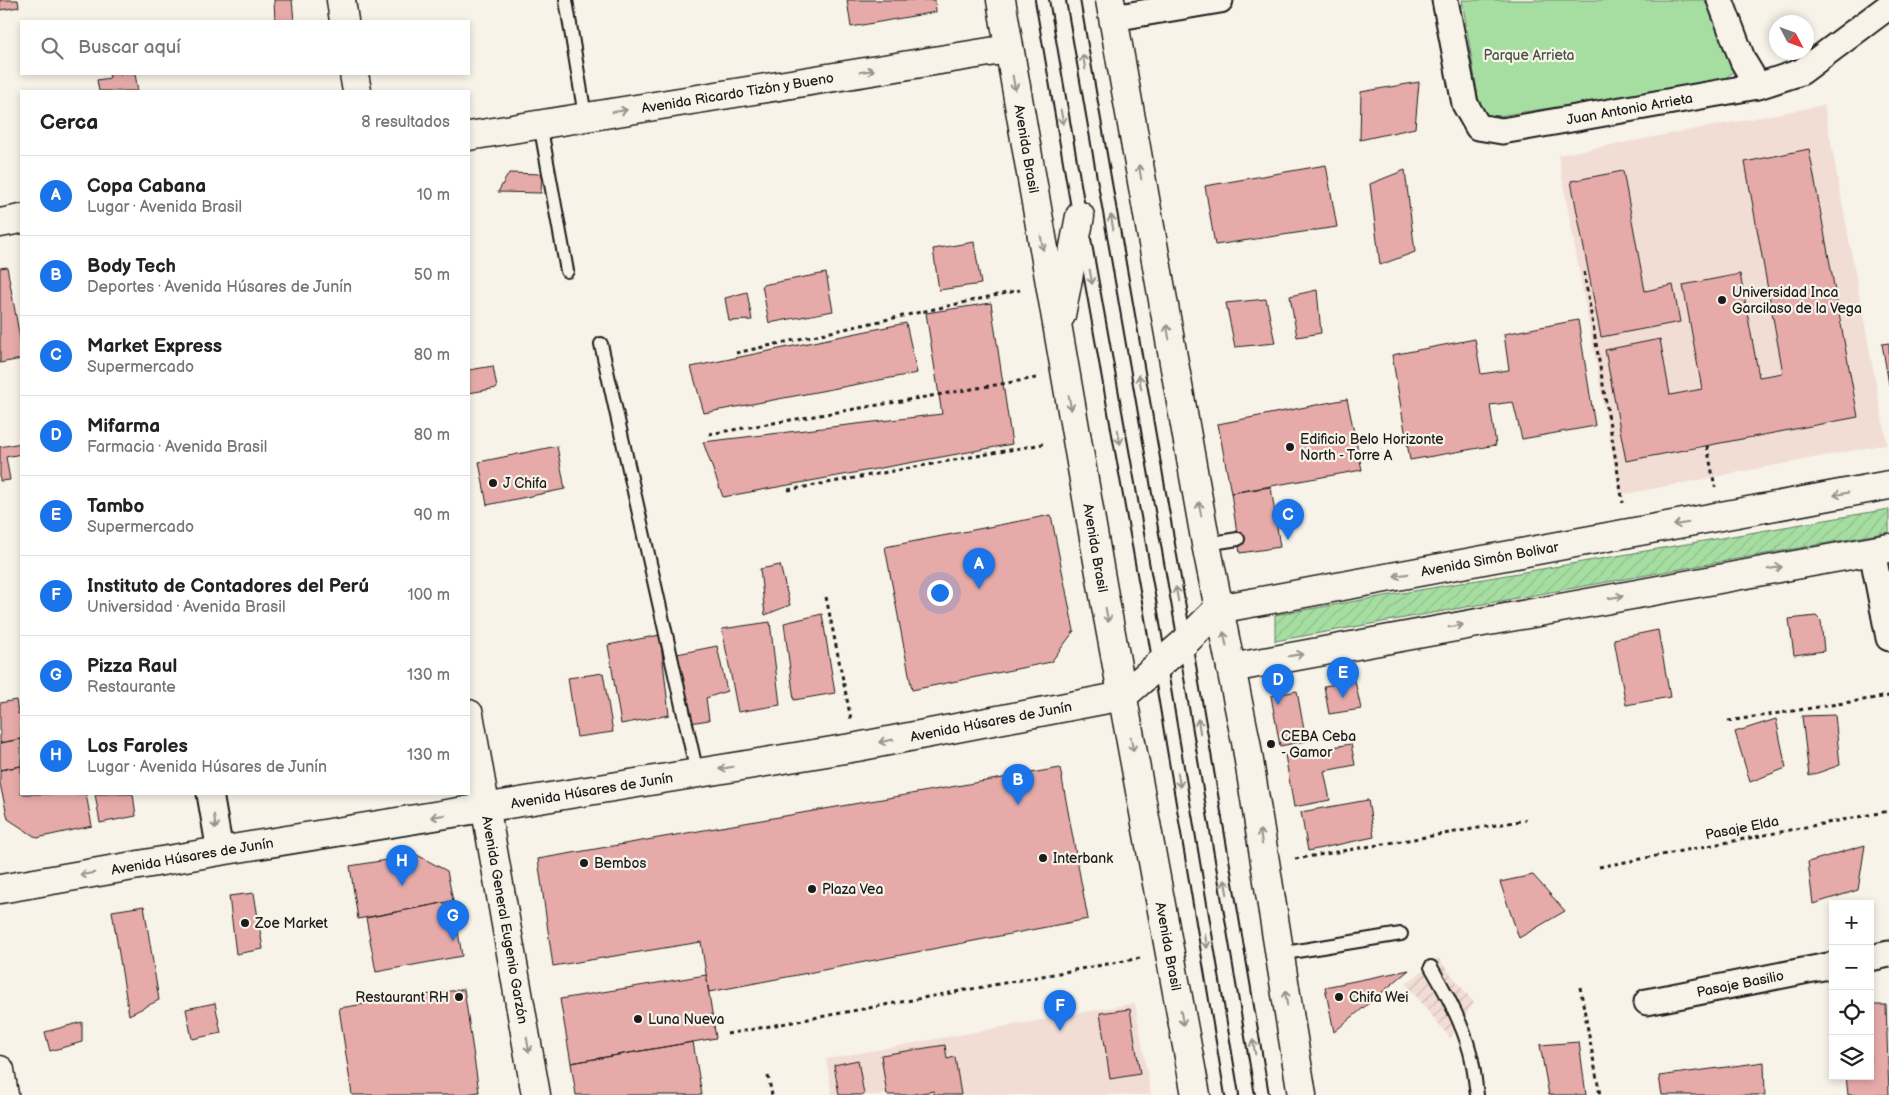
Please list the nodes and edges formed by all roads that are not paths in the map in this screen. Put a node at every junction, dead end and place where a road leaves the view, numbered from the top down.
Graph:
1 (341, 0) edge
2 (566, 0) edge
3 (1001, 0) edge
4 (1042, 0) edge
5 (1073, 0) edge
6 (1220, 0) edge
7 (1445, 0) edge
8 (1720, 0) edge
9 (1889, 6) edge
10 (1112, 9) edge
11 (344, 20) edge
12 (1008, 49) junction
13 (354, 75) edge
14 (1758, 86) junction
15 (357, 90) edge
16 (585, 116) junction
17 (540, 124) junction
18 (470, 136) edge
19 (1080, 216) junction
20 (20, 219) edge
21 (0, 223) edge
22 (568, 271) dead end
23 (1058, 333) junction
24 (601, 344) dead end
25 (1889, 485) edge
26 (1238, 539) dead end
27 (1206, 544) junction
28 (1880, 549) edge
29 (1218, 609) junction
30 (1889, 638) edge
31 (1185, 642) junction
32 (1160, 663) junction
33 (1231, 668) junction
34 (1123, 696) junction
35 (470, 720) edge
36 (697, 773) junction
37 (210, 795) edge
38 (486, 808) junction
39 (220, 851) junction
40 (0, 889) edge
41 (1401, 934) dead end
42 (1279, 954) junction
43 (1889, 954) edge
44 (1874, 957) edge
45 (1431, 967) dead end
46 (1829, 967) edge
47 (1647, 1002) dead end
48 (1296, 1064) junction
49 (0, 1070) edge
50 (4, 1095) edge
51 (536, 1095) edge
52 (1196, 1095) edge
53 (1232, 1095) edge
54 (1262, 1095) edge
55 (1283, 1095) edge
56 (1302, 1095) edge
57 (1477, 1095) edge

1 - 11 main road
2 - 16 lane
3 - 12 main road, Avenida Brasil
4 -> 19 lane
31 -> 5 lane
6 - 10 street
7 - 14 street, Juan Antonio Arrieta
8 - 14 street
9 - 14 street, Juan Antonio Arrieta
27 -> 10 main road
16 -> 12 main road, Avenida Ricardo Tizón y Bueno
12 -> 23 main road, Avenida Brasil
13 - 15 main road
16 - 17 main road, Avenida Ricardo Tizón y Bueno
17 - 18 main road, Avenida Ricardo Tizón y Bueno
17 - 22 lane
19 - 23 main road
19 -> 32 lane
20 - 21 main road
23 -> 34 main road, Avenida Brasil
24 - 36 lane
25 -> 29 main road, Avenida Simón Bolivar
26 - 27 lane
27 - 29 main road
28 - 30 street
33 -> 28 main road
29 - 31 main road
33 -> 29 main road
31 - 32 main road
54 -> 31 lane
32 - 34 main road
32 -> 53 lane
42 -> 33 main road
34 -> 36 main road, Avenida Húsares de Junín
34 -> 52 main road, Avenida Brasil
35 - 38 main road, Avenida General Eugenio Garzón
36 - 38 main road, Avenida Húsares de Junín
37 -> 39 street
38 -> 39 main road, Avenida Húsares de Junín
38 -> 51 main road, Avenida General Eugenio Garzón
39 -> 40 main road, Avenida Húsares de Junín
41 - 42 lane
48 -> 42 main road
43 - 44 street
45 - 57 lane
46 - 47 street, Pasaje Basilio
48 - 55 main road
48 - 56 main road
49 - 50 main road

